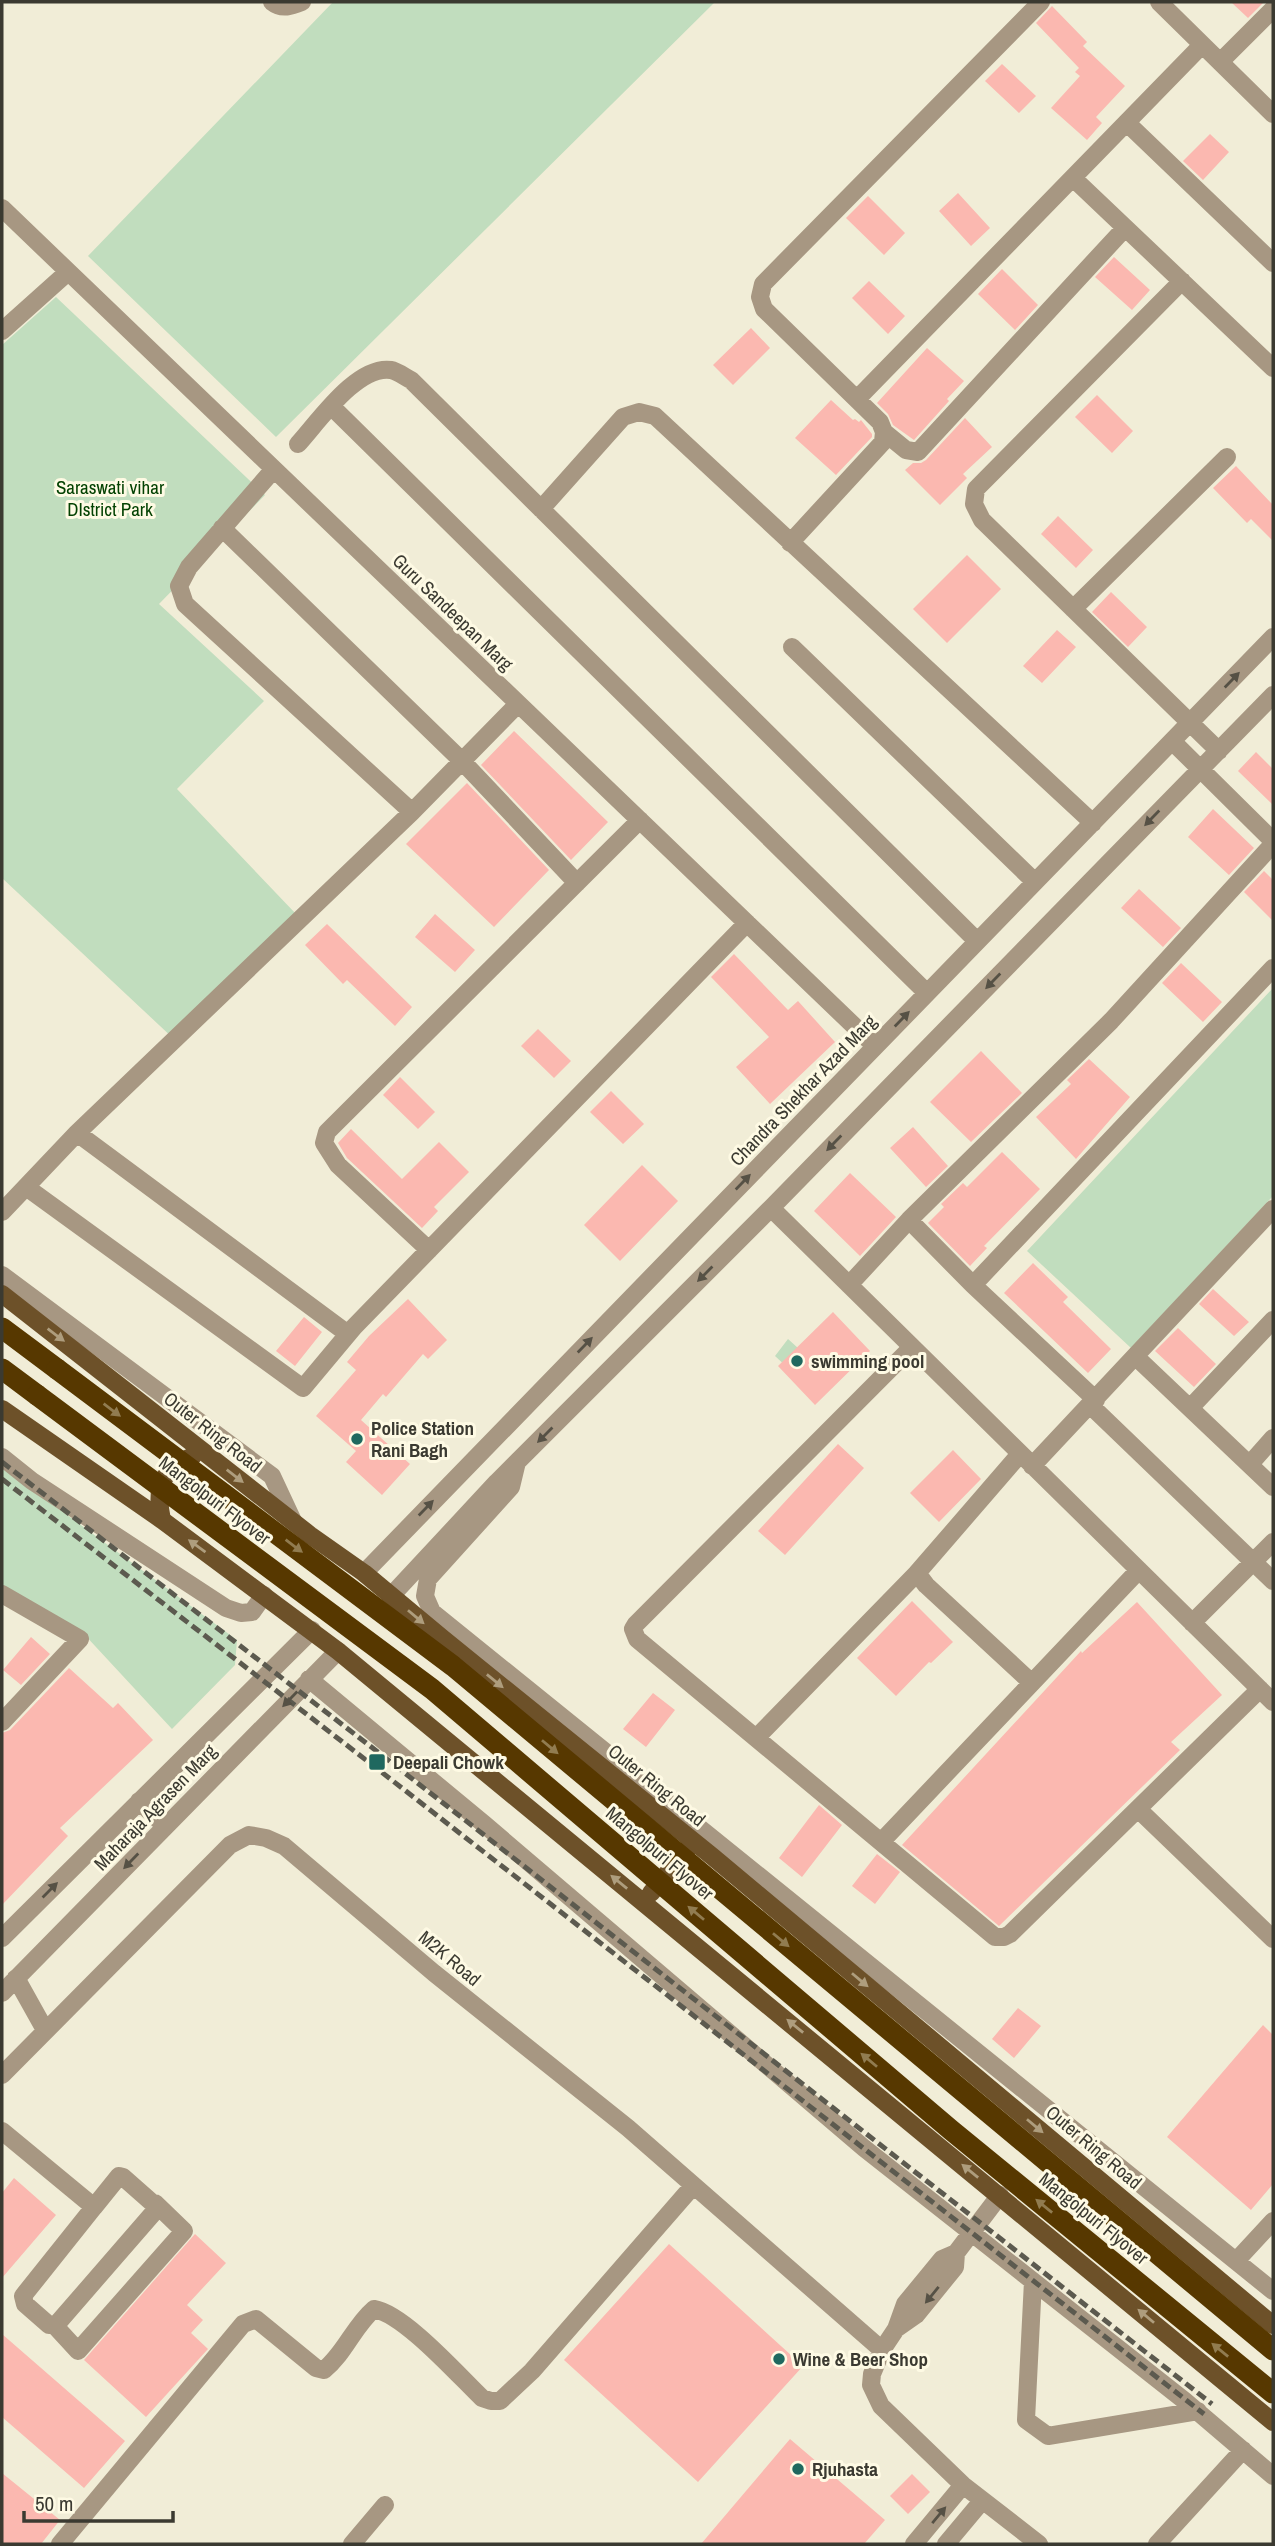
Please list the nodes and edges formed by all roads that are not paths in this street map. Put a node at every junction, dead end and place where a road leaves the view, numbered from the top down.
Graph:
1 (272, 2) edge
2 (302, 2) edge
3 (1041, 2) edge
4 (1159, 2) edge
5 (1273, 9) edge
6 (1202, 45) junction
7 (1220, 62) junction
8 (1273, 114) edge
9 (1126, 123) junction
10 (1073, 178) junction
11 (2, 208) edge
12 (1125, 228) junction
13 (1273, 262) edge
14 (68, 272) junction
15 (1182, 281) junction
16 (2, 331) edge
17 (1273, 368) edge
18 (857, 399) junction
19 (332, 407) junction
20 (884, 432) junction
21 (298, 444) dead end
22 (1227, 457) dead end
23 (274, 469) junction
24 (541, 509) junction
25 (222, 528) junction
26 (790, 543) junction
27 (1073, 608) junction
28 (1273, 637) edge
29 (792, 647) dead end
30 (1273, 695) edge
31 (518, 704) junction
32 (1191, 722) junction
33 (1172, 741) junction
34 (1219, 751) junction
35 (461, 760) junction
36 (1200, 769) junction
37 (412, 813) junction
38 (640, 820) junction
39 (1093, 822) junction
40 (1273, 842) edge
41 (1035, 882) junction
42 (578, 883) junction
43 (747, 923) junction
44 (977, 942) junction
45 (1273, 968) edge
46 (927, 993) junction
47 (875, 1046) junction
48 (77, 1133) junction
49 (26, 1187) junction
50 (771, 1208) junction
51 (1273, 1209) edge
52 (2, 1212) edge
53 (909, 1220) junction
54 (429, 1250) junction
55 (2, 1275) edge
56 (849, 1285) junction
57 (973, 1285) junction
58 (2, 1294) edge
59 (1273, 1320) edge
60 (2, 1328) edge
61 (348, 1334) junction
62 (912, 1347) junction
63 (1136, 1357) junction
64 (2, 1369) edge
65 (1093, 1403) junction
66 (1190, 1408) junction
67 (2, 1409) edge
68 (1273, 1438) edge
69 (210, 1456) junction
70 (2, 1457) edge
71 (1026, 1460) junction
72 (471, 1462) junction
73 (517, 1462) junction
74 (1250, 1464) junction
75 (1273, 1486) edge
76 (493, 1487) junction
77 (162, 1520) junction
78 (293, 1521) junction
79 (1273, 1542) edge
80 (1253, 1562) junction
81 (1139, 1570) junction
82 (364, 1573) junction
83 (917, 1573) junction
84 (1273, 1581) edge
85 (2, 1594) edge
86 (264, 1595) junction
87 (391, 1596) junction
88 (1192, 1623) junction
89 (312, 1630) junction
90 (338, 1651) junction
91 (309, 1679) junction
92 (1032, 1683) junction
93 (1267, 1696) edge
94 (2, 1722) edge
95 (756, 1738) junction
96 (139, 1801) junction
97 (1139, 1810) junction
98 (165, 1826) junction
99 (694, 1841) junction
100 (881, 1842) junction
101 (643, 1902) junction
102 (2, 1938) edge
103 (1273, 1939) edge
104 (16, 1978) junction
105 (2, 1993) edge
106 (45, 2030) junction
107 (2, 2075) edge
108 (2, 2131) edge
109 (693, 2186) junction
110 (1000, 2195) junction
111 (155, 2203) junction
112 (94, 2207) junction
113 (1273, 2221) edge
114 (972, 2232) junction
115 (1237, 2262) junction
116 (1033, 2281) junction
117 (1273, 2291) edge
118 (1273, 2325) edge
119 (55, 2326) junction
120 (882, 2350) junction
121 (1273, 2350) edge
122 (1273, 2393) edge
123 (1198, 2411) junction
124 (1273, 2422) edge
125 (1243, 2450) junction
126 (1273, 2476) edge
127 (963, 2485) junction
128 (982, 2501) junction
129 (384, 2505) dead end
130 (60, 2544) edge
131 (352, 2544) edge
132 (914, 2544) edge
133 (946, 2544) edge
134 (1039, 2544) edge
135 (1157, 2544) edge

1 - 2 street
3 - 18 street
4 - 6 street
5 - 7 street
6 - 7 street
6 - 9 street
7 - 8 street
9 - 10 street
9 - 13 street
10 - 12 street
10 - 18 street
11 - 14 street, Guru Sandeepan Marg
12 - 15 street
12 - 20 street
14 - 16 street
14 - 23 street, Guru Sandeepan Marg
15 - 17 street
15 - 27 street
18 - 20 street
19 - 21 street
19 - 24 street
19 - 46 street
20 - 26 street
22 - 27 street
23 - 25 street
23 - 31 street, Guru Sandeepan Marg
24 - 26 street
24 - 44 street
25 - 35 street
25 - 37 street
26 - 39 street
27 - 32 street
32 -> 28 street, Chandra Shekhar Azad Marg
29 - 41 street
30 - 34 street
31 - 35 street
31 - 38 street, Guru Sandeepan Marg
32 - 33 street, Chandra Shekhar Azad Marg
32 - 34 street
33 - 36 street
33 - 39 street, Chandra Shekhar Azad Marg
34 - 36 street
35 - 37 street
35 - 42 street
36 - 40 street
36 -> 50 street
37 - 48 street
38 - 42 street
38 - 43 street, Guru Sandeepan Marg
39 - 41 street, Chandra Shekhar Azad Marg
40 - 53 street
41 - 44 street, Chandra Shekhar Azad Marg
42 - 54 street
43 - 47 street, Guru Sandeepan Marg
43 - 54 street
44 - 46 street, Chandra Shekhar Azad Marg
45 - 57 street
47 -> 46 street, Chandra Shekhar Azad Marg
72 -> 47 street, Chandra Shekhar Azad Marg
48 - 49 street
48 - 61 street
49 - 52 street
49 - 61 street
50 - 56 street
50 -> 73 street
51 - 63 street
53 - 56 street
53 - 57 street
54 - 61 street
55 - 78 street
56 - 62 street
57 - 65 street
58 -> 69 main road, Outer Ring Road
59 - 66 street
60 -> 121 highway, Mangolpuri Flyover, bridge
62 - 71 street
62 - 95 street
63 - 65 street
63 - 66 street
122 -> 64 highway, Mangolpuri Flyover, bridge
65 - 71 street
65 - 80 street
66 - 74 street
67 - 77 main road
68 - 74 street
69 - 77 main road
69 -> 78 main road, Outer Ring Road
70 - 86 street
71 - 81 street
71 - 83 street
72 - 76 street
82 -> 72 street, Chandra Shekhar Azad Marg
73 - 76 street
73 - 115 street
74 - 75 street
76 - 87 street
86 -> 77 main road
78 - 82 main road, Outer Ring Road
79 - 80 street
80 - 84 street
80 - 88 street
81 - 88 street
81 - 92 street
82 - 87 main road, Outer Ring Road
83 - 92 street
83 - 95 street
85 - 94 street
86 - 89 main road
87 -> 99 main road, Outer Ring Road
88 - 93 street
89 - 90 main road
89 - 96 street, Maharaja Agrasen Marg
90 - 91 street, Maharaja Agrasen Marg
101 -> 90 main road
91 -> 98 street, Maharaja Agrasen Marg
91 - 114 street
92 - 100 street
93 - 97 street
95 - 100 street
96 - 98 street
102 -> 96 street, Maharaja Agrasen Marg
97 - 100 street
97 - 103 street
98 -> 104 street, Maharaja Agrasen Marg
99 - 101 main road
99 -> 118 main road, Outer Ring Road
110 -> 101 main road
104 - 105 street, Maharaja Agrasen Marg
104 - 106 street
106 - 107 street, M2K Road
106 - 109 street, M2K Road
108 - 112 street
109 - 120 street, M2K Road
109 - 130 street
110 - 114 street
124 -> 110 main road
111 - 112 street
111 - 119 street
111 - 119 street
112 - 119 street
113 - 115 street
114 - 116 street
114 - 120 street
115 - 117 street
116 - 123 street
116 - 123 street
120 - 127 street
123 - 125 street
125 - 126 street
125 - 135 street
127 - 128 street
132 -> 127 street
128 - 133 street
128 - 134 street
129 - 131 street

